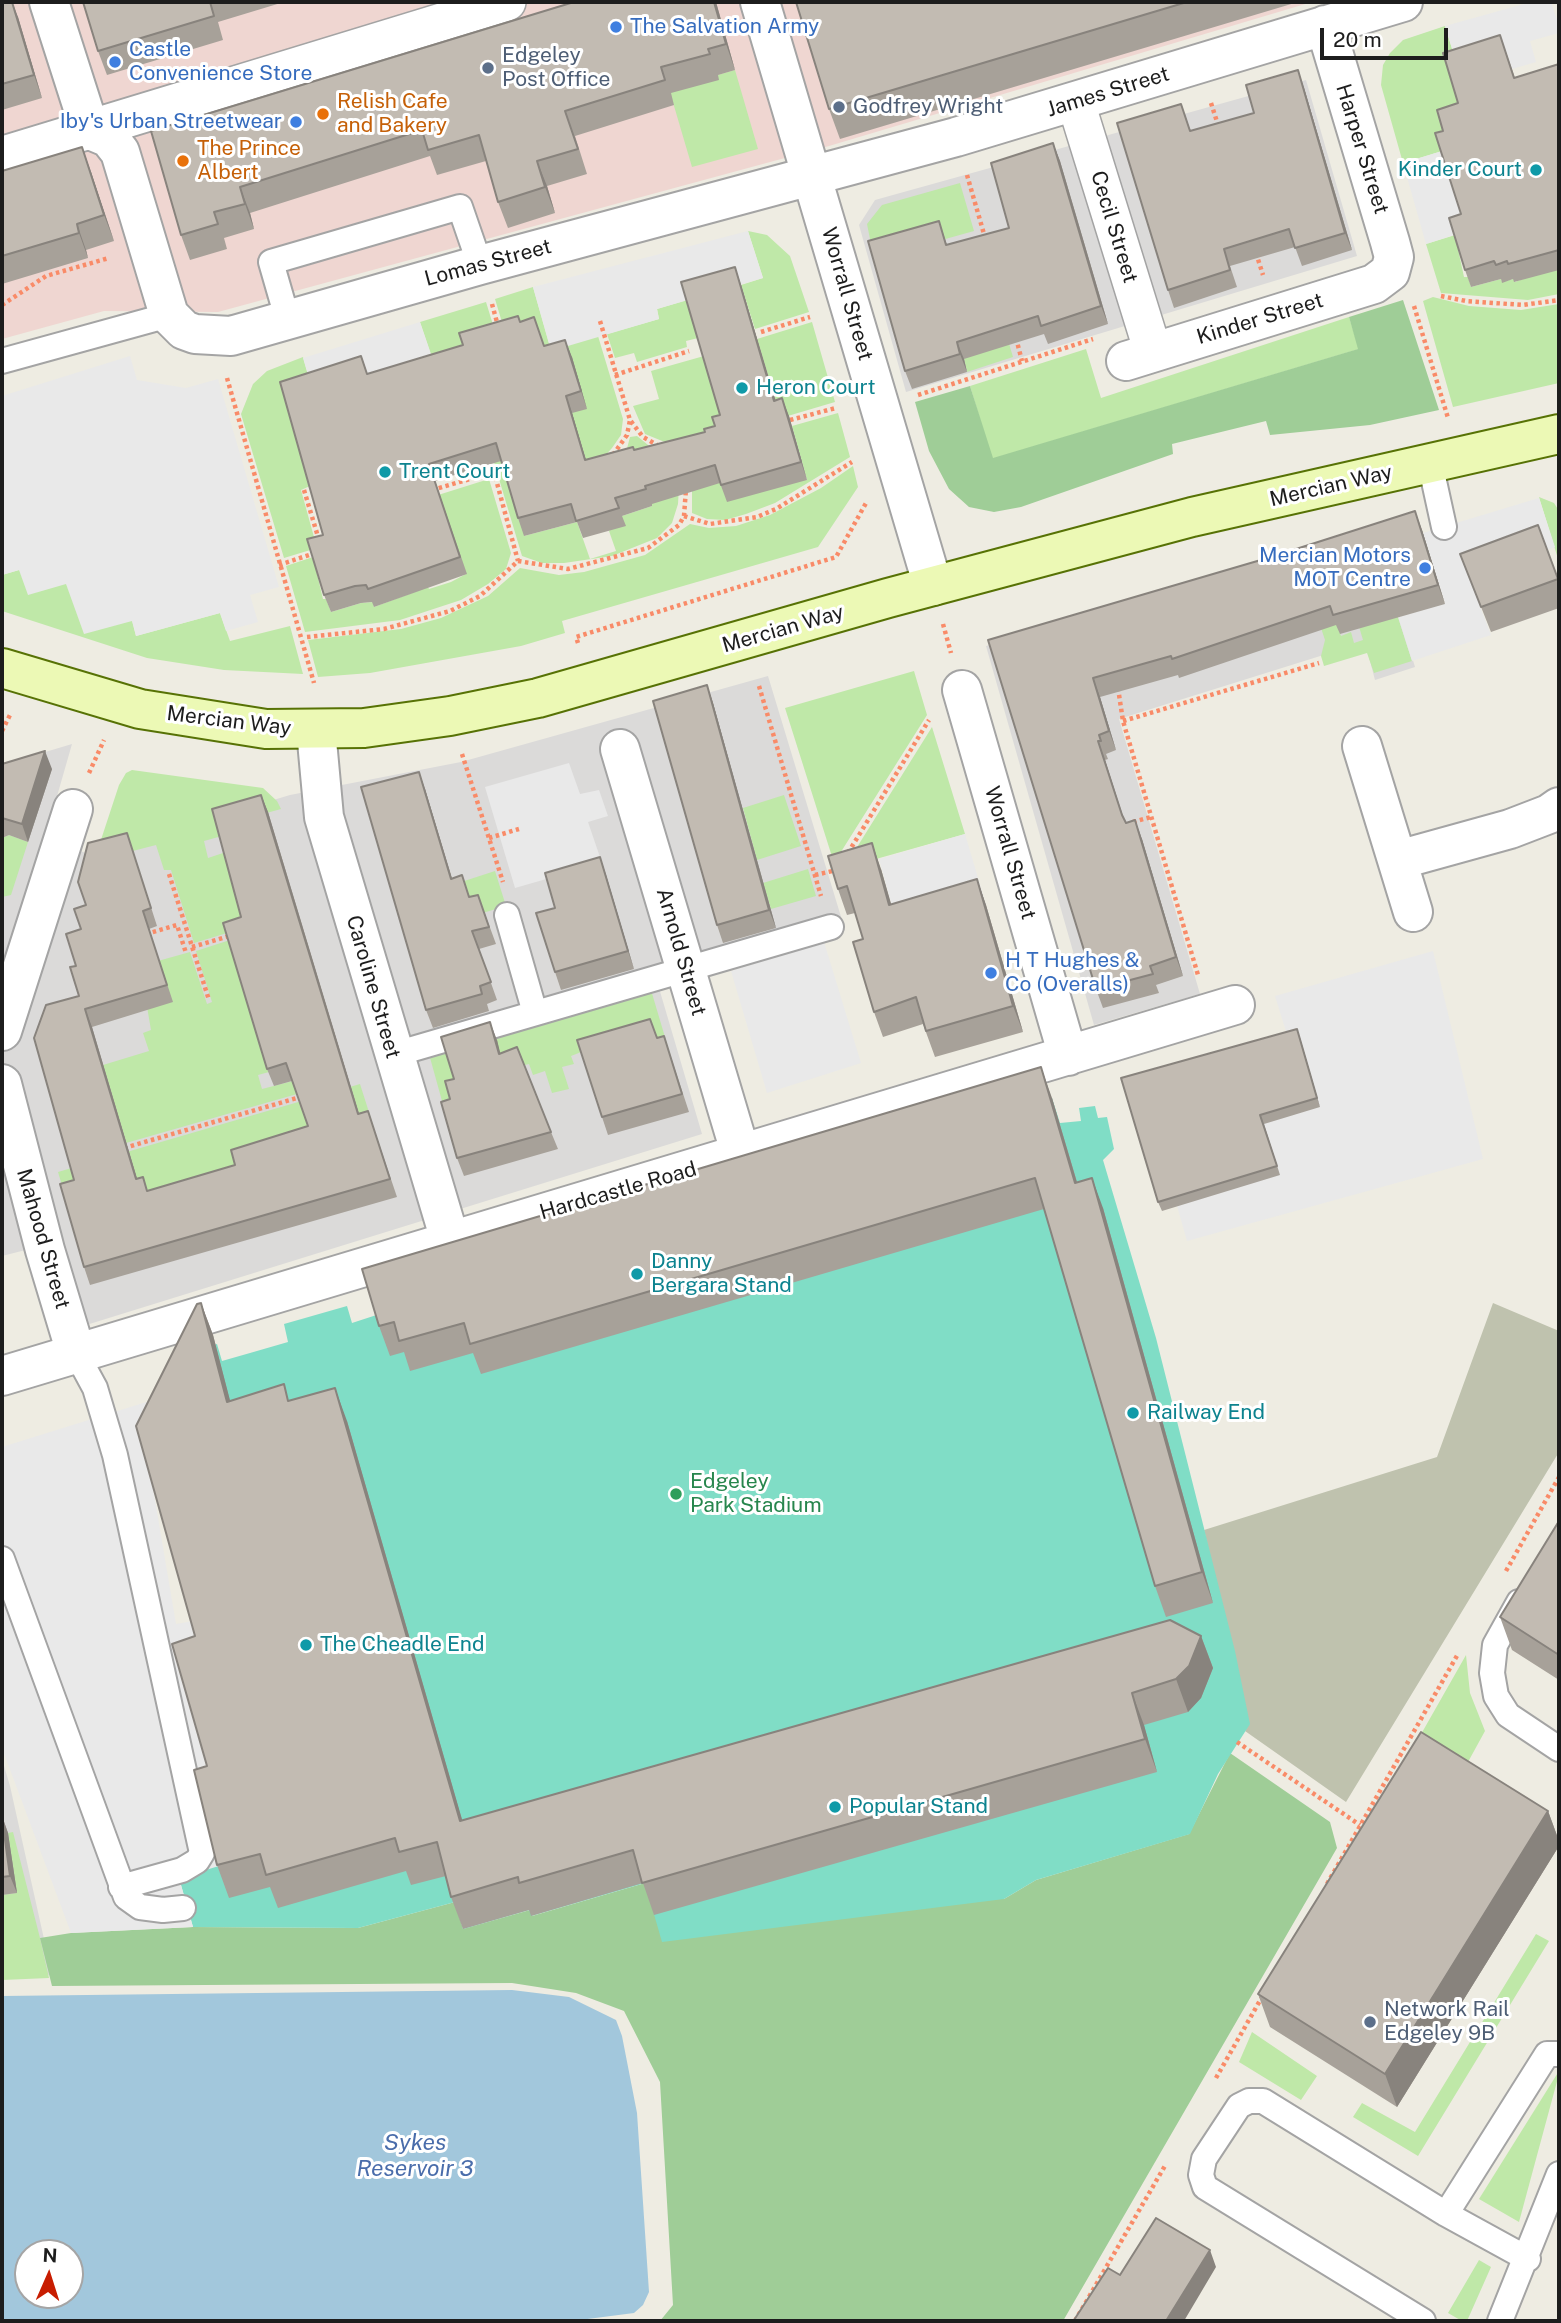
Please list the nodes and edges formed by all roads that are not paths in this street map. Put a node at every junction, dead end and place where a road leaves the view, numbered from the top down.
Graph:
1 (49, 2) edge
2 (507, 2) edge
3 (760, 2) edge
4 (1403, 2) edge
5 (465, 8) edge
6 (1325, 25) junction
7 (183, 102) joint
8 (1076, 103) junction
9 (90, 130) junction
10 (2, 156) edge
11 (812, 177) junction
12 (480, 265) junction
13 (1390, 272) joint
14 (169, 315) junction
15 (288, 321) junction
16 (1141, 345) joint
17 (2, 361) edge
18 (1559, 433) edge
19 (1444, 459) junction
20 (1444, 527) dead end
21 (933, 586) junction
22 (2, 668) edge
23 (964, 697) road end
24 (316, 730) junction
25 (1362, 746) dead end
26 (620, 749) dead end
27 (1559, 807) edge
28 (73, 809) road end
29 (1398, 860) junction
30 (1413, 912) dead end
31 (507, 915) dead end
32 (831, 927) road end
33 (687, 971) junction
34 (1222, 1009) road end
35 (535, 1013) junction
36 (2, 1031) edge
37 (392, 1055) junction
38 (1068, 1056) junction
39 (2, 1084) edge
40 (741, 1155) junction
41 (450, 1240) junction
42 (76, 1353) junction
43 (2, 1376) edge
44 (2, 1559) edge
45 (1534, 1576) edge
46 (1559, 1749) edge
47 (121, 1887) junction
48 (183, 1908) dead end
49 (1559, 2054) edge
50 (1559, 2174) edge
51 (1446, 2214) junction
52 (1528, 2259) junction
53 (1423, 2321) edge
54 (1500, 2321) edge

1 - 9 street
2 - 5 street
3 - 11 street, Worrall Street
4 - 6 street, James Street
5 - 7 street
6 - 8 street, James Street
6 - 13 street, Harper Street
7 - 9 street
8 - 11 street, James Street
8 - 16 street, Cecil Street
9 - 10 street
9 - 14 street
11 - 12 street, Lomas Street
11 - 21 street, Worrall Street
12 - 15 street, Lomas Street
12 - 15 lane
13 - 16 street, Kinder Street
14 - 15 street, Lomas Street
14 - 17 lane
18 - 19 main road, Mercian Way
19 - 20 lane
19 - 21 main road, Mercian Way
21 - 24 main road, Mercian Way
22 - 24 main road, Mercian Way
23 - 38 street, Worrall Street
24 - 37 street, Caroline Street
25 - 29 street
26 - 33 street, Arnold Street
27 - 29 street
28 - 36 street
29 - 30 street
31 - 35 lane
32 - 33 lane
33 - 35 lane
33 - 40 street, Arnold Street
34 - 38 street, Hardcastle Road
35 - 37 lane
37 - 41 street, Caroline Street
38 - 40 street, Hardcastle Road
39 - 42 street, Mahood Street
40 - 41 street, Hardcastle Road
41 - 42 street, Hardcastle Road
42 - 43 street, Hardcastle Road
42 - 47 lane
44 - 47 lane
45 - 46 lane
47 - 48 lane
49 - 51 lane
50 - 52 lane
51 - 52 lane
51 - 53 lane
52 - 54 lane

